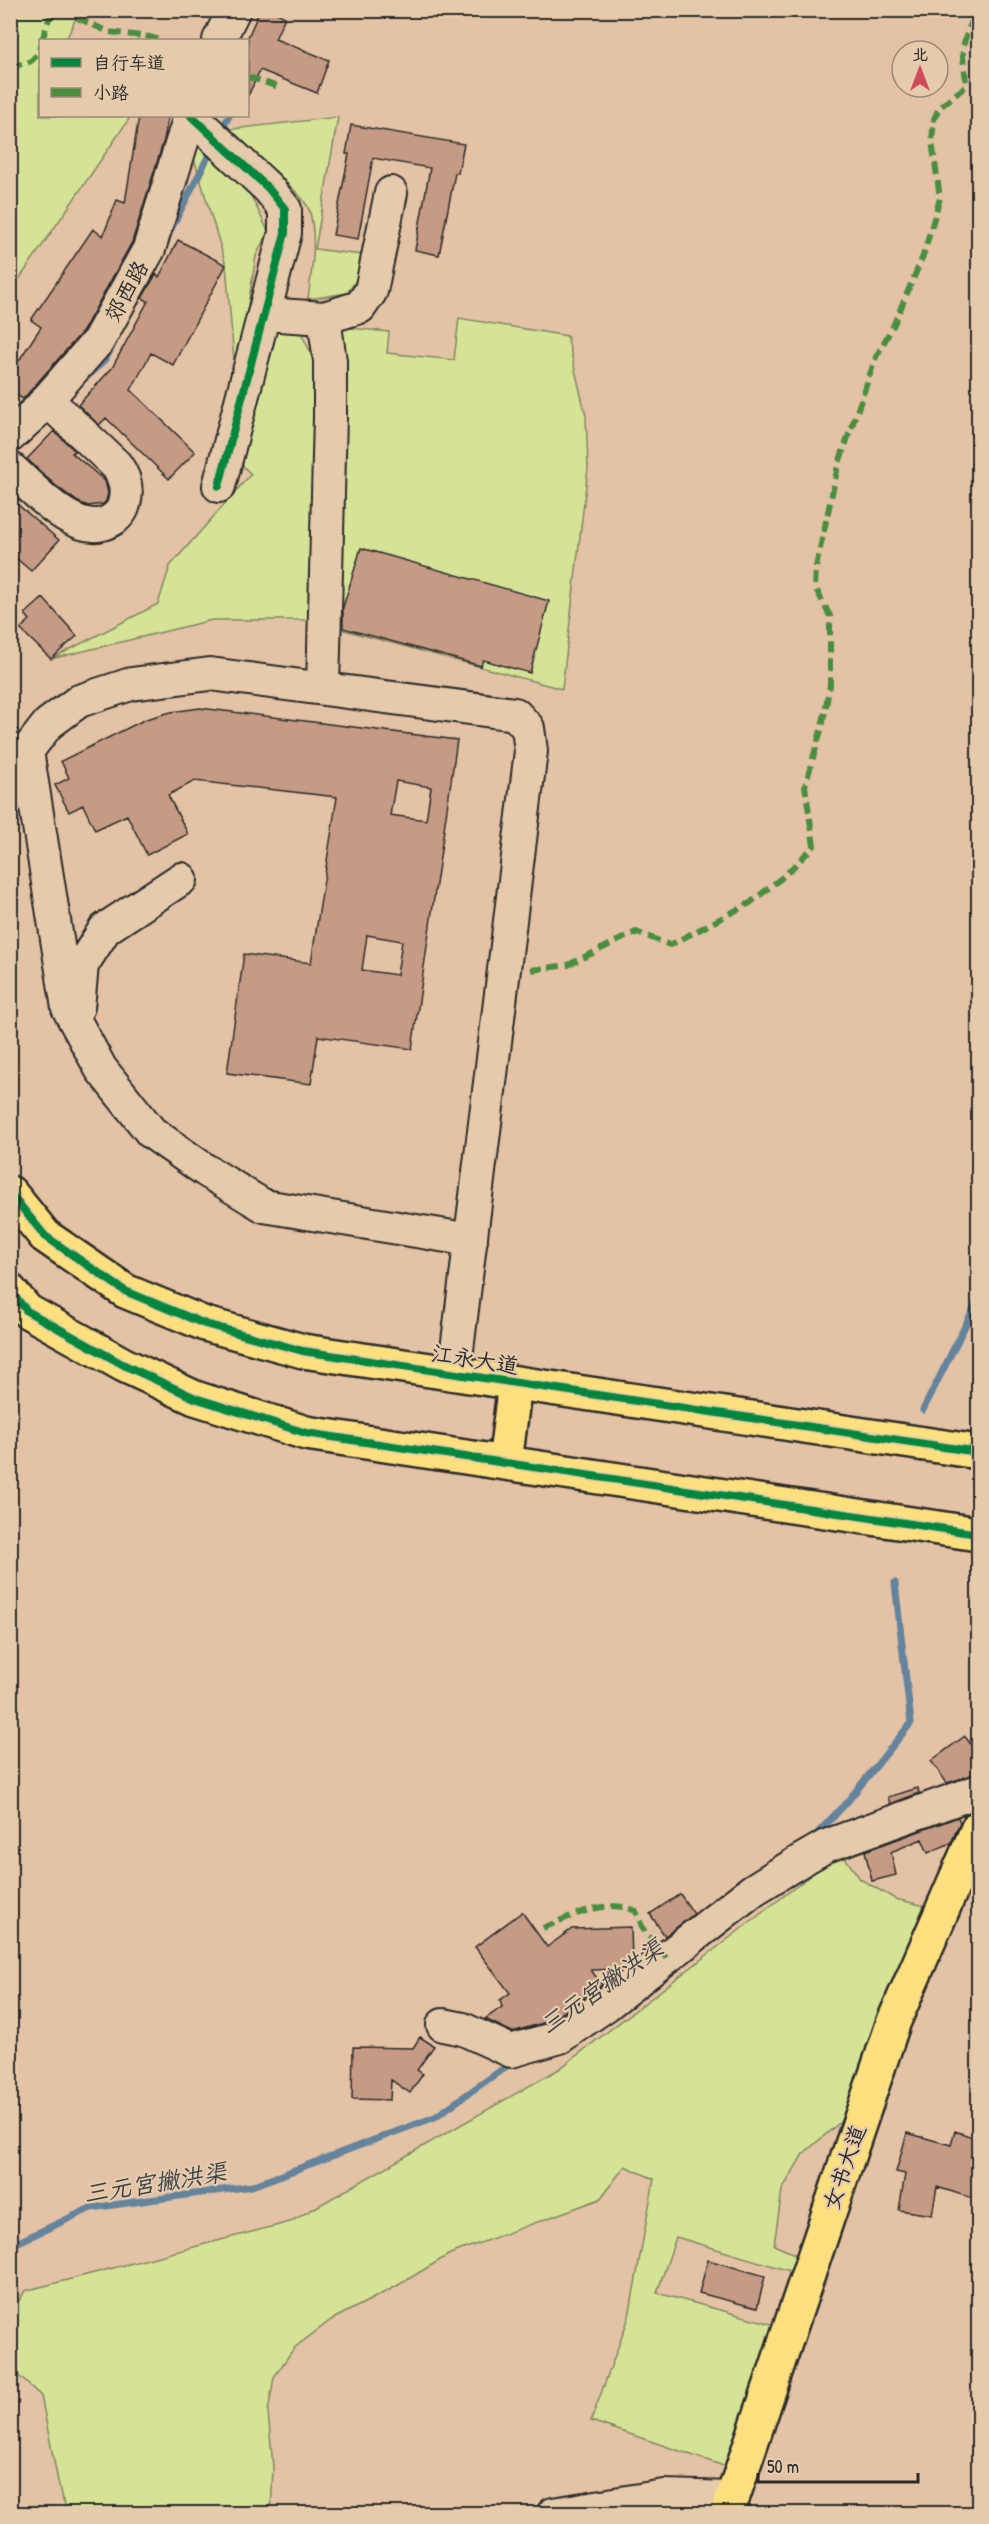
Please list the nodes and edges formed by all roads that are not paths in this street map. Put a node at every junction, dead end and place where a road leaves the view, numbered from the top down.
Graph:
1 (234, 10) edge
2 (220, 39) edge
3 (204, 128) edge
4 (390, 194) dead end
5 (264, 314) junction
6 (324, 318) junction
7 (52, 406) junction
8 (10, 436) edge
9 (10, 468) edge
10 (219, 486) dead end
11 (323, 688) junction
12 (181, 879) dead end
13 (76, 1023) junction
14 (10, 1193) edge
15 (471, 1240) junction
16 (10, 1291) edge
17 (454, 1374) junction
18 (515, 1383) junction
19 (978, 1452) edge
20 (505, 1463) junction
21 (978, 1534) edge
22 (978, 1791) edge
23 (978, 1828) edge
24 (442, 2025) dead end
25 (730, 2506) edge
26 (553, 2514) edge

1 - 2 street
3 - 5 street
3 - 7 street, 郊西路
4 - 6 street
5 - 6 street
5 - 10 street
6 - 11 street
7 - 8 street, 郊西路
7 - 9 street
11 - 13 street
11 - 15 street
12 - 13 street
13 - 15 street
14 - 17 main road, 江永大道
15 - 17 street
16 - 20 main road
17 - 18 main road, 江永大道
18 - 19 main road, 江永大道
18 - 20 main road
20 - 21 main road
22 - 24 street
23 - 25 main road, 女书大道
25 - 26 street

